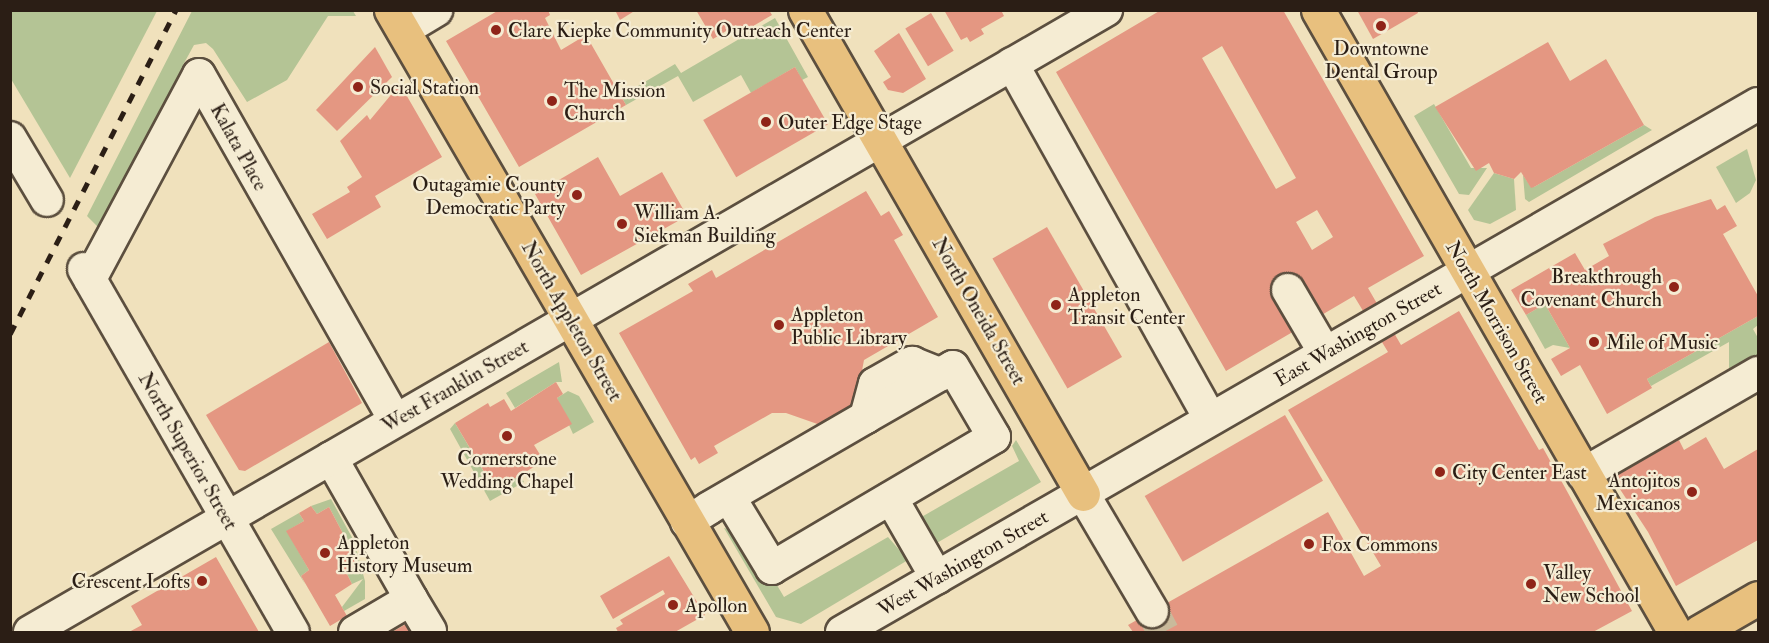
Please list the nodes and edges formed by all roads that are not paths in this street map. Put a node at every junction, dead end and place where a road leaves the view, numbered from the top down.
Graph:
1 (436, 10) edge
2 (806, 10) edge
3 (1106, 10) edge
4 (1318, 10) edge
5 (397, 20) edge
6 (1012, 64) junction
7 (1758, 104) edge
8 (881, 140) junction
9 (15, 162) edge
10 (47, 200) dead end
11 (1468, 271) junction
12 (87, 274) joint
13 (1288, 290) dead end
14 (571, 320) junction
15 (1325, 353) junction
16 (1758, 373) edge
17 (395, 420) junction
18 (1210, 420) junction
19 (331, 458) junction
20 (1583, 474) junction
21 (1083, 494) junction
22 (729, 497) junction
23 (891, 498) junction
24 (227, 518) junction
25 (687, 522) junction
26 (937, 578) junction
27 (1758, 598) edge
28 (411, 599) junction
29 (1152, 611) tunnel mouth
30 (430, 631) edge
31 (30, 633) edge
32 (293, 633) edge
33 (355, 633) edge
34 (752, 633) edge
35 (842, 633) edge
36 (1675, 633) edge
37 (1699, 633) edge

1 - 5 street
2 - 8 main road, North Oneida Street
3 - 6 street, West Franklin Street
4 - 11 main road, North Morrison Street
5 - 14 main road, North Appleton Street
6 - 8 street, West Franklin Street
6 - 18 street
7 - 11 street, East Washington Street
8 - 14 street, West Franklin Street
8 - 21 main road, North Oneida Street
9 - 10 street
11 - 15 street, East Washington Street
11 - 20 main road, North Morrison Street
12 - 17 street, Kalata Place
12 - 24 street, North Superior Street
13 - 15 street
14 - 17 street, West Franklin Street
14 - 25 main road, North Appleton Street
15 - 18 street, East Washington Street
16 - 20 street
17 - 19 street, West Franklin Street
18 - 21 street, East Washington Street
19 - 24 street, West Franklin Street
19 - 28 street
20 - 36 main road, North Morrison Street
21 - 26 street, West Washington Street
21 - 29 street, North Oneida Street
22 - 23 street
22 - 23 street
22 - 25 street
23 - 26 street
24 - 31 street, West Franklin Street
24 - 32 street, North Superior Street
25 - 34 main road, North Appleton Street
26 - 35 street, West Washington Street
27 - 37 main road
28 - 30 street
28 - 33 street

